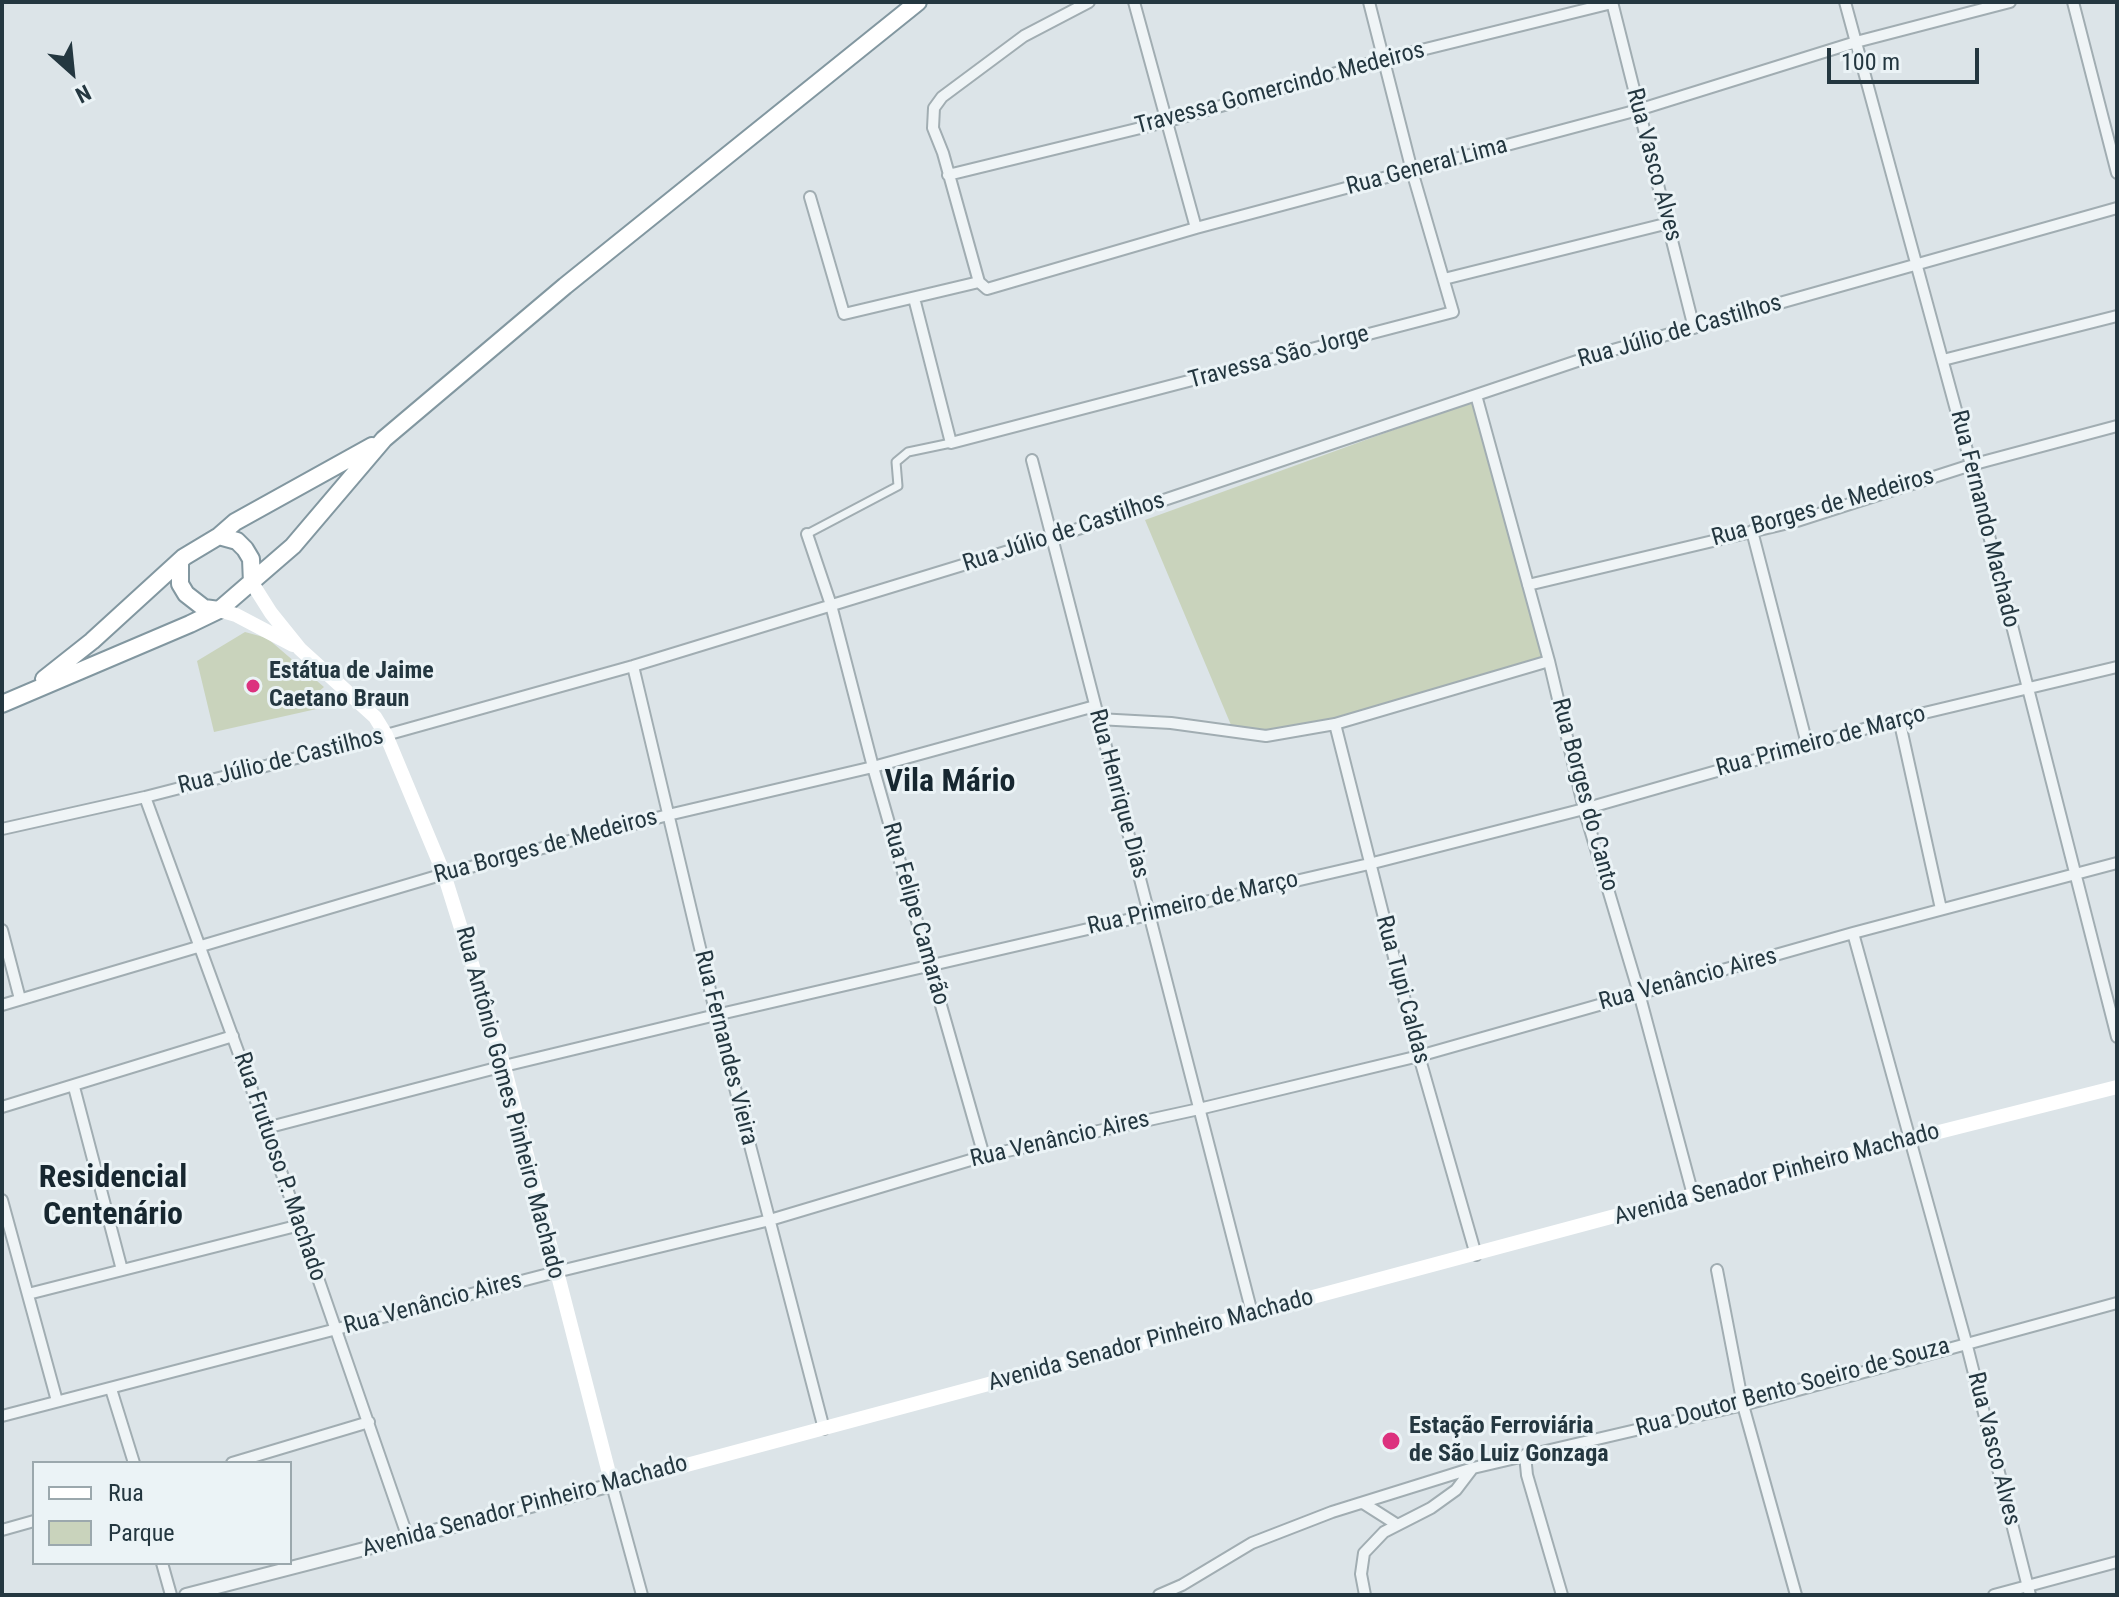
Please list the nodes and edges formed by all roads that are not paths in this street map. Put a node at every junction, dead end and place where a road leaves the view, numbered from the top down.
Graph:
1 (918, 2) edge
2 (1089, 2) edge
3 (1134, 2) edge
4 (1369, 2) edge
5 (1845, 2) edge
6 (2010, 2) edge
7 (2073, 2) edge
8 (1612, 3) edge
9 (1856, 42) junction
10 (1385, 59) junction
11 (1638, 110) junction
12 (1165, 122) junction
13 (1412, 171) junction
14 (2117, 173) edge
15 (948, 175) junction
16 (810, 197) dead end
17 (2117, 208) edge
18 (1669, 223) junction
19 (1196, 228) junction
20 (1914, 264) junction
21 (1444, 279) junction
22 (979, 282) junction
23 (914, 298) junction
24 (2117, 316) edge
25 (1694, 328) junction
26 (1943, 360) junction
27 (1476, 395) junction
28 (2117, 426) edge
29 (384, 439) junction
30 (951, 443) junction
31 (1032, 460) dead end
32 (1971, 465) junction
33 (1752, 531) junction
34 (807, 534) joint
35 (219, 536) junction
36 (1051, 538) junction
37 (180, 561) junction
38 (252, 583) junction
39 (1528, 585) junction
40 (831, 605) junction
41 (219, 610) junction
42 (300, 649) junction
43 (1549, 661) junction
44 (633, 666) junction
45 (2117, 667) edge
46 (2027, 689) junction
47 (27, 693) junction
48 (2, 704) edge
49 (1095, 706) junction
50 (1098, 719) junction
51 (1899, 719) junction
52 (1335, 724) junction
53 (386, 735) junction
54 (1807, 744) junction
55 (873, 767) junction
56 (145, 797) junction
57 (1584, 809) junction
58 (668, 815) junction
59 (2, 829) edge
60 (2117, 863) edge
61 (1369, 864) junction
62 (444, 874) junction
63 (2074, 874) junction
64 (1941, 909) junction
65 (1149, 914) junction
66 (2, 930) edge
67 (1853, 933) junction
68 (199, 947) junction
69 (930, 964) junction
70 (1639, 993) junction
71 (20, 999) junction
72 (2, 1005) edge
73 (716, 1015) junction
74 (233, 1036) junction
75 (2117, 1037) edge
76 (1419, 1056) junction
77 (504, 1066) junction
78 (74, 1087) junction
79 (2117, 1087) edge
80 (2, 1107) edge
81 (1199, 1109) junction
82 (266, 1128) junction
83 (1908, 1140) junction
84 (984, 1156) junction
85 (1693, 1195) junction
86 (2, 1200) edge
87 (770, 1220) junction
88 (300, 1225) junction
89 (1476, 1255) junction
90 (122, 1270) junction
91 (1717, 1270) dead end
92 (556, 1272) junction
93 (28, 1294) junction
94 (2117, 1303) edge
95 (1252, 1313) junction
96 (337, 1330) junction
97 (1966, 1342) junction
98 (111, 1389) junction
99 (57, 1401) junction
100 (1743, 1405) junction
101 (2, 1416) edge
102 (369, 1422) junction
103 (824, 1429) junction
104 (1525, 1455) junction
105 (133, 1461) edge
106 (239, 1461) edge
107 (1473, 1468) junction
108 (612, 1485) junction
109 (1363, 1503) junction
110 (32, 1522) edge
111 (1396, 1524) junction
112 (2, 1530) edge
113 (408, 1538) junction
114 (2117, 1562) edge
115 (163, 1565) edge
116 (2028, 1590) edge
117 (171, 1595) edge
118 (186, 1595) edge
119 (642, 1595) edge
120 (1159, 1595) edge
121 (1365, 1595) edge
122 (1562, 1595) edge
123 (1796, 1595) edge
124 (1994, 1595) edge

1 - 29 highway
2 - 15 street
3 - 12 street
4 - 10 street
5 - 9 street, Rua Fernando Machado
6 - 9 street, Rua General Lima
7 - 14 street
8 - 10 street, Travessa Gomercindo Medeiros
8 - 11 street, Rua Vasco Alves
9 - 11 street, Rua General Lima
9 - 20 street, Rua Fernando Machado
10 - 12 street, Travessa Gomercindo Medeiros
10 - 13 street
11 - 13 street, Rua General Lima
11 - 18 street, Rua Vasco Alves
12 - 15 street, Travessa Gomercindo Medeiros
12 - 19 street
13 - 19 street, Rua General Lima
13 - 21 street
15 - 22 street
16 - 23 street, Rua General Lima
17 - 20 street, Rua Júlio de Castilhos
18 - 21 street
18 - 25 street, Rua Vasco Alves
19 - 22 street, Rua General Lima
20 - 25 street, Rua Júlio de Castilhos
20 - 26 street, Rua Fernando Machado
21 - 30 street, Travessa São Jorge
22 - 23 street, Rua General Lima
23 - 30 street
24 - 26 street
25 - 27 street, Rua Júlio de Castilhos
26 - 32 street, Rua Fernando Machado
27 - 36 street, Rua Júlio de Castilhos
27 - 39 street, Rua Borges do Canto
28 - 32 street, Rua Borges de Medeiros
29 - 35 highway
29 - 38 highway
30 - 34 street
31 - 36 street, Rua Henrique Dias
32 - 33 street, Rua Borges de Medeiros
32 - 46 street, Rua Fernando Machado
33 - 39 street, Rua Borges de Medeiros
33 - 54 street
34 - 40 street, Rua Felipe Camarão
35 - 37 highway
35 - 38 highway
36 - 40 street, Rua Júlio de Castilhos
36 - 49 street, Rua Henrique Dias
37 - 41 highway
37 - 47 highway
38 - 41 highway
38 - 42 main road, Rua Antônio Gomes Pinheiro Machado
39 - 43 street, Rua Borges do Canto
40 - 44 street, Rua Júlio de Castilhos
40 - 55 street, Rua Felipe Camarão
41 - 42 main road, Rua Antônio Gomes Pinheiro Machado
41 - 47 highway
42 - 53 main road, Rua Antônio Gomes Pinheiro Machado
43 - 52 street
43 - 57 street, Rua Borges do Canto
44 - 53 street, Rua Júlio de Castilhos
44 - 58 street, Rua Fernandes Vieira
45 - 46 street, Rua Primeiro de Março
46 - 51 street, Rua Primeiro de Março
46 - 63 street, Rua Fernando Machado
47 - 48 highway
49 - 50 street, Rua Henrique Dias
49 - 55 street, Rua Borges de Medeiros
50 - 52 street
50 - 65 street, Rua Henrique Dias
51 - 54 street, Rua Primeiro de Março
51 - 64 street
52 - 61 street, Rua Tupi Caldas
53 - 56 street, Rua Júlio de Castilhos
53 - 62 main road, Rua Antônio Gomes Pinheiro Machado
54 - 57 street, Rua Primeiro de Março
55 - 58 street, Rua Borges de Medeiros
55 - 69 street, Rua Felipe Camarão
56 - 59 street, Rua Júlio de Castilhos
56 - 68 street, Rua Frutuoso P. Machado
57 - 61 street, Rua Primeiro de Março
57 - 70 street, Rua Borges do Canto
58 - 62 street, Rua Borges de Medeiros
58 - 73 street, Rua Fernandes Vieira
60 - 63 street, Rua Venâncio Aires
61 - 65 street, Rua Primeiro de Março
61 - 76 street, Rua Tupi Caldas
62 - 68 street, Rua Borges de Medeiros
62 - 77 main road, Rua Antônio Gomes Pinheiro Machado
63 - 64 street, Rua Venâncio Aires
63 - 75 street, Rua Fernando Machado
64 - 67 street, Rua Venâncio Aires
65 - 69 street, Rua Primeiro de Março
65 - 81 street, Rua Henrique Dias
66 - 71 street
67 - 70 street, Rua Venâncio Aires
67 - 83 street, Rua Vasco Alves
68 - 71 street, Rua Borges de Medeiros
68 - 74 street, Rua Frutuoso P. Machado
69 - 73 street, Rua Primeiro de Março
69 - 84 street, Rua Felipe Camarão
70 - 76 street, Rua Venâncio Aires
70 - 85 street, Rua Borges do Canto
71 - 72 street, Rua Borges de Medeiros
73 - 77 street, Rua Primeiro de Março
73 - 87 street, Rua Fernandes Vieira
74 - 78 street
74 - 82 street, Rua Frutuoso P. Machado
76 - 81 street, Rua Venâncio Aires
76 - 89 street, Rua Tupi Caldas
77 - 82 street, Rua Primeiro de Março
77 - 92 main road, Rua Antônio Gomes Pinheiro Machado
78 - 80 street
78 - 90 street
79 - 83 main road, Avenida Senador Pinheiro Machado
81 - 84 street, Rua Venâncio Aires
81 - 95 street, Rua Henrique Dias
82 - 88 street, Rua Frutuoso P. Machado
83 - 85 main road, Avenida Senador Pinheiro Machado
83 - 97 street, Rua Vasco Alves
84 - 87 street, Rua Venâncio Aires
85 - 89 main road, Avenida Senador Pinheiro Machado
86 - 93 street
87 - 92 street, Rua Venâncio Aires
87 - 103 street, Rua Fernandes Vieira
88 - 90 street
88 - 96 street, Rua Frutuoso P. Machado
89 - 95 main road, Avenida Senador Pinheiro Machado
90 - 93 street
91 - 100 street
92 - 96 street, Rua Venâncio Aires
92 - 108 main road, Rua Antônio Gomes Pinheiro Machado
93 - 99 street
94 - 97 street, Rua Doutor Bento Soeiro de Souza
95 - 103 main road, Avenida Senador Pinheiro Machado
96 - 98 street, Rua Venâncio Aires
96 - 102 street, Rua Frutuoso P. Machado
97 - 100 street, Rua Doutor Bento Soeiro de Souza
97 - 116 street, Rua Vasco Alves
98 - 99 street, Rua Venâncio Aires
98 - 105 street
99 - 101 street, Rua Venâncio Aires
100 - 104 street, Rua Doutor Bento Soeiro de Souza
100 - 123 street
102 - 106 street
102 - 113 street, Rua Frutuoso P. Machado
103 - 108 main road, Avenida Senador Pinheiro Machado
104 - 107 street, Rua Doutor Bento Soeiro de Souza
104 - 122 street
107 - 109 street, Rua Doutor Bento Soeiro de Souza
107 - 111 street
108 - 113 street, Avenida Senador Pinheiro Machado
108 - 119 street, Rua Antônio Gomes Pinheiro Machado
109 - 111 street
109 - 120 street, Rua Doutor Bento Soeiro de Souza
110 - 112 street
111 - 121 street
113 - 118 street, Avenida Senador Pinheiro Machado
114 - 116 street
115 - 117 street
116 - 124 street

